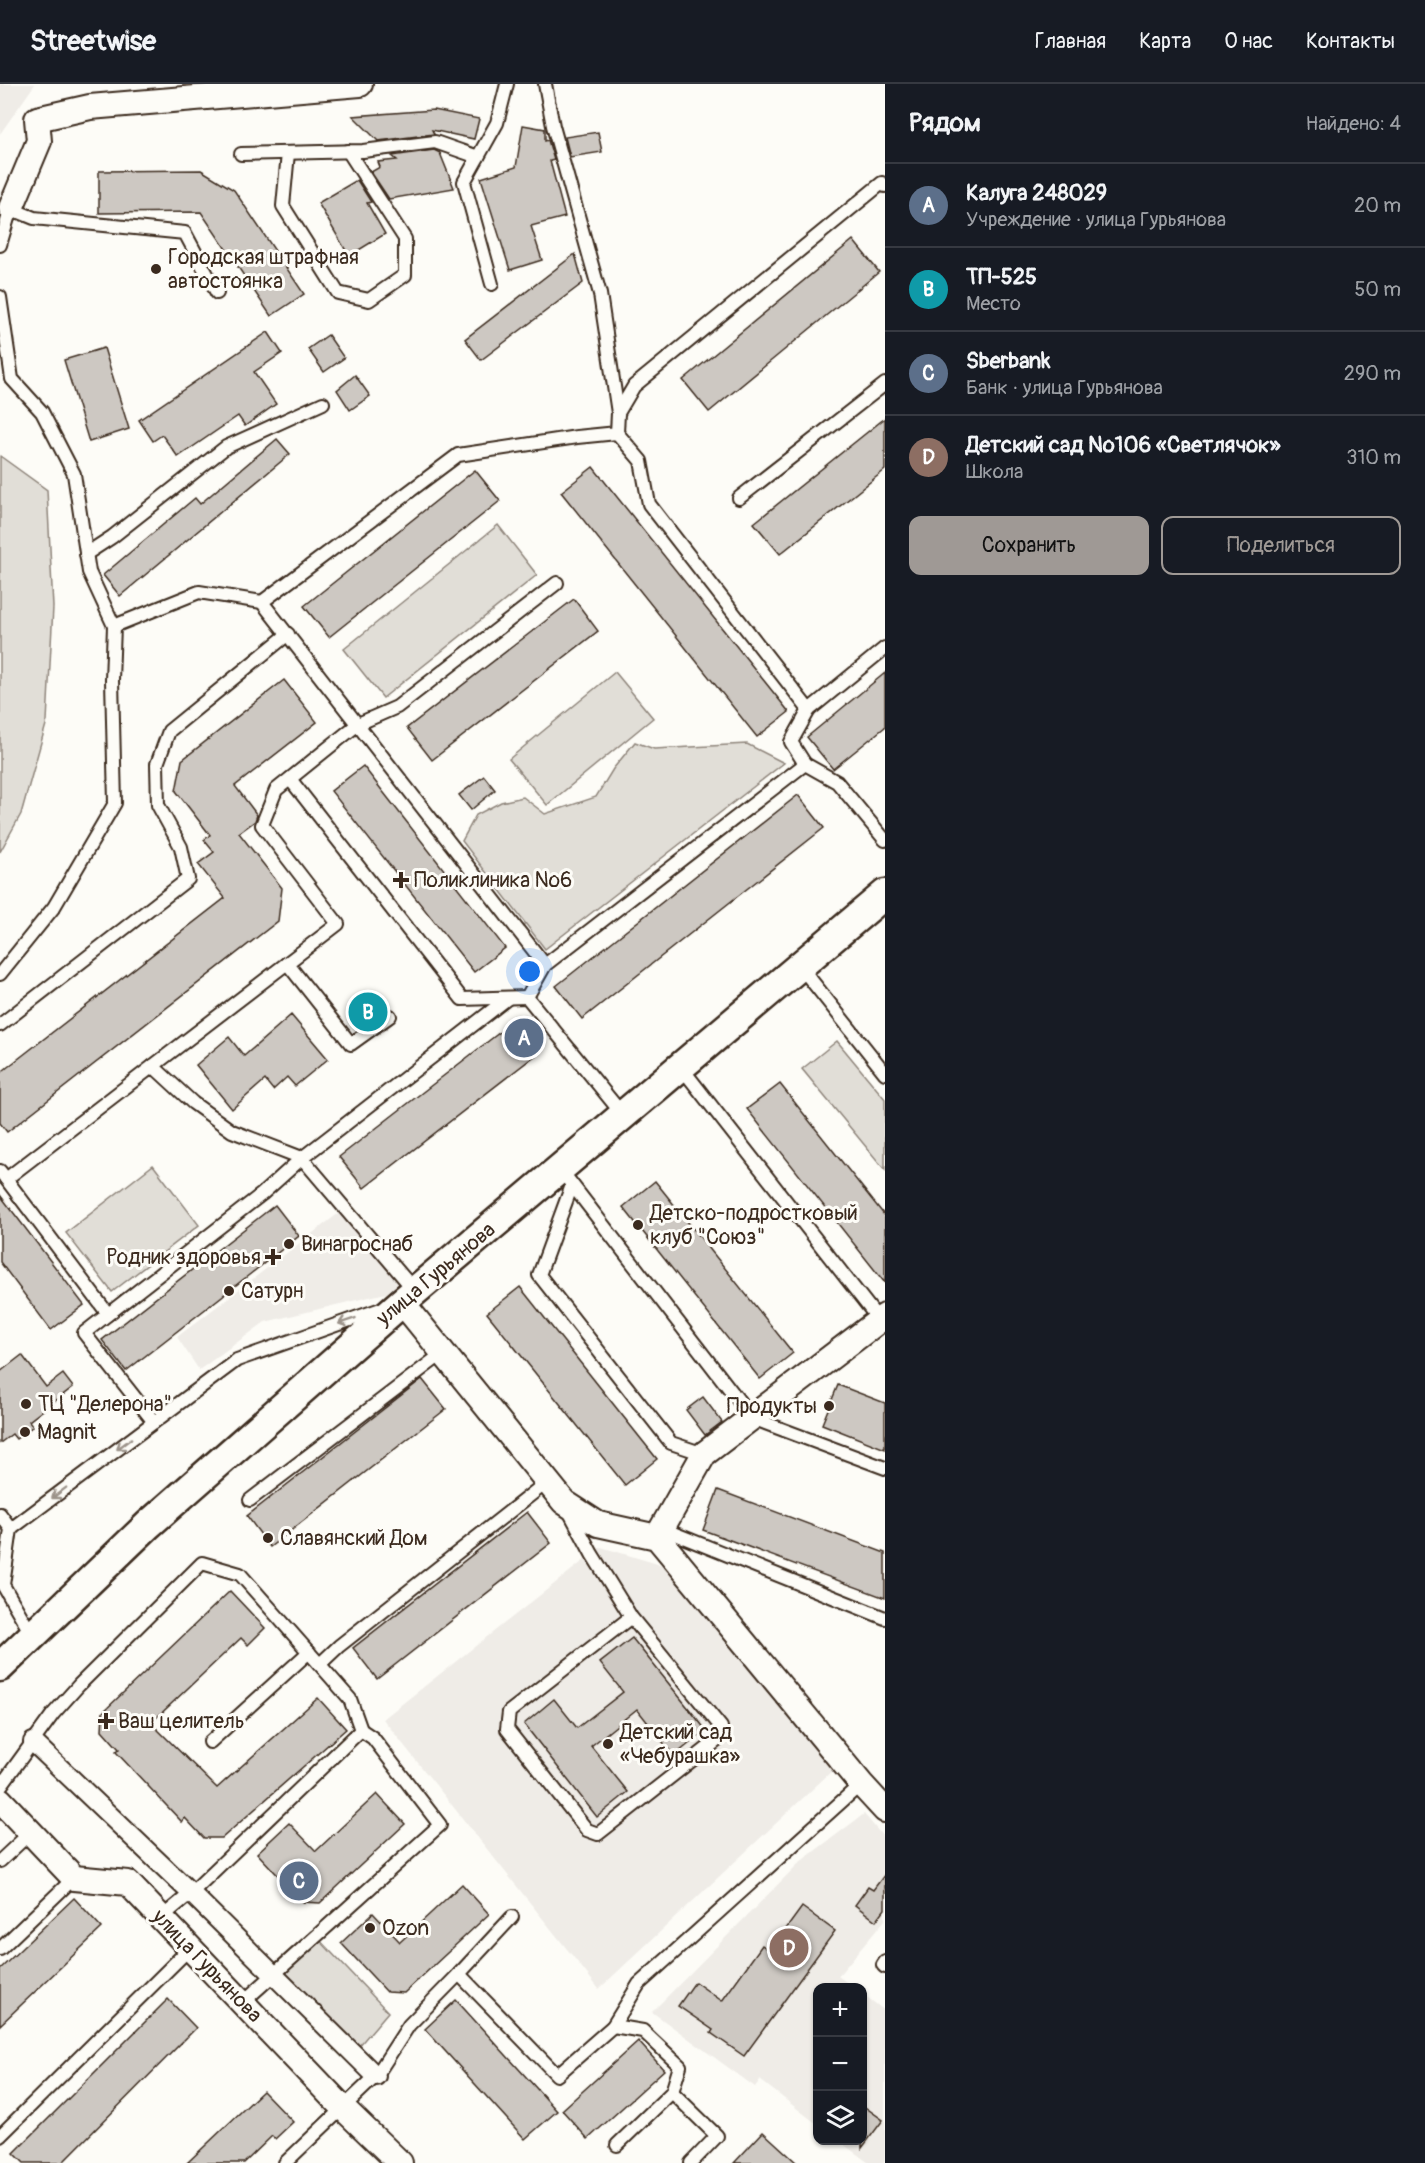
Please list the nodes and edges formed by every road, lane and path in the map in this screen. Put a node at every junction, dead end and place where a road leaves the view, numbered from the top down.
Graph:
1 (360, 84) edge
2 (507, 84) edge
3 (545, 84) edge
4 (348, 151) junction
5 (288, 153) junction
6 (240, 154) dead end
7 (478, 157) junction
8 (885, 186) edge
9 (6, 207) edge
10 (0, 245) edge
11 (492, 284) dead end
12 (217, 292) dead end
13 (0, 297) edge
14 (885, 384) edge
15 (323, 403) dead end
16 (618, 413) junction
17 (617, 433) junction
18 (739, 498) dead end
19 (86, 554) junction
20 (556, 583) dead end
21 (262, 602) junction
22 (114, 626) junction
23 (288, 634) junction
24 (885, 648) edge
25 (809, 710) junction
26 (358, 724) junction
27 (805, 764) junction
28 (290, 779) junction
29 (885, 840) edge
30 (885, 894) edge
31 (287, 963) junction
32 (545, 965) junction
33 (800, 966) junction
34 (0, 974) edge
35 (526, 997) junction
36 (508, 998) junction
37 (390, 1016) dead end
38 (0, 1025) edge
39 (153, 1066) junction
40 (681, 1067) junction
41 (885, 1073) edge
42 (623, 1115) junction
43 (302, 1158) junction
44 (3, 1175) edge
45 (566, 1177) junction
46 (408, 1297) junction
47 (108, 1314) junction
48 (883, 1320) edge
49 (443, 1353) junction
50 (752, 1418) junction
51 (154, 1422) junction
52 (704, 1454) junction
53 (885, 1468) edge
54 (547, 1482) junction
55 (250, 1500) dead end
56 (564, 1502) junction
57 (0, 1514) edge
58 (11, 1528) junction
59 (660, 1533) junction
60 (2, 1586) edge
61 (631, 1617) junction
62 (885, 1618) edge
63 (32, 1635) junction
64 (309, 1652) junction
65 (320, 1664) junction
66 (0, 1667) edge
67 (362, 1730) junction
68 (33, 1742) junction
69 (210, 1742) dead end
70 (861, 1784) junction
71 (0, 1787) edge
72 (0, 1800) edge
73 (885, 1810) edge
74 (31, 1832) junction
75 (0, 1861) edge
76 (74, 1878) junction
77 (192, 1893) junction
78 (512, 1917) dead end
79 (161, 1918) junction
80 (190, 1948) junction
81 (0, 1949) edge
82 (459, 1974) junction
83 (274, 1975) junction
84 (242, 2003) junction
85 (613, 2026) junction
86 (376, 2076) junction
87 (672, 2092) junction
88 (343, 2108) junction
89 (0, 2136) edge
90 (617, 2145) dead end
91 (285, 2163) edge
92 (400, 2163) edge
93 (691, 2163) edge

1 - 9 street
2 - 7 lane
3 - 16 lane
4 - 5 lane
4 - 5 lane
4 - 7 lane
5 - 6 lane
7 - 11 lane
8 - 16 lane
9 - 10 lane
9 - 12 lane
13 - 19 lane
14 - 18 lane
15 - 19 lane
16 - 17 lane
17 - 21 lane
17 - 25 lane
19 - 22 lane
20 - 26 lane
21 - 22 lane
21 - 23 lane
22 - 34 lane
23 - 26 lane
23 - 38 lane
24 - 25 lane
25 - 27 lane
26 - 28 lane
26 - 32 lane
27 - 29 lane
27 - 32 lane
28 - 31 lane
28 - 36 lane
30 - 33 street, улица Гурьянова
31 - 37 lane
31 - 39 lane
32 - 35 lane
33 - 40 street, улица Гурьянова
33 - 41 lane
35 - 36 lane
35 - 42 lane
36 - 43 lane
39 - 43 lane
39 - 44 lane
40 - 42 street, улица Гурьянова
40 - 48 lane
42 - 45 street, улица Гурьянова
43 - 46 lane
43 - 47 lane
44 - 47 lane
45 - 46 street, улица Гурьянова
45 - 50 lane
45 - 52 lane
46 - 49 street
46 -> 51 lane
46 - 63 street, улица Гурьянова
47 - 51 lane
48 - 50 street
49 - 54 street
49 - 55 lane
50 - 52 street
50 - 53 lane
51 -> 58 lane
52 - 59 street
54 - 56 street
54 - 65 lane
56 - 59 street
56 - 61 lane
57 - 58 lane
58 - 60 lane
59 - 62 lane
59 - 70 street
60 - 63 lane
61 - 61 lane
63 - 66 street, улица Гурьянова
64 - 65 lane
64 - 68 lane
64 - 69 lane
65 - 67 lane
67 - 77 lane
67 - 83 lane
68 - 71 lane
68 - 77 street
70 - 73 street
70 - 85 lane
72 - 74 street
74 - 75 lane
74 - 76 street
76 - 79 street, улица Гурьянова
76 - 81 lane
77 - 79 lane
77 - 83 street
78 - 82 lane
79 - 80 street, улица Гурьянова
80 - 84 street, улица Гурьянова
80 - 89 lane
82 - 85 lane
82 - 86 lane
83 - 84 lane
83 - 86 street
84 - 88 street, улица Гурьянова
85 - 87 lane
86 - 88 lane
87 - 90 lane
87 - 93 lane
88 - 91 lane
88 - 92 street, улица Гурьянова

